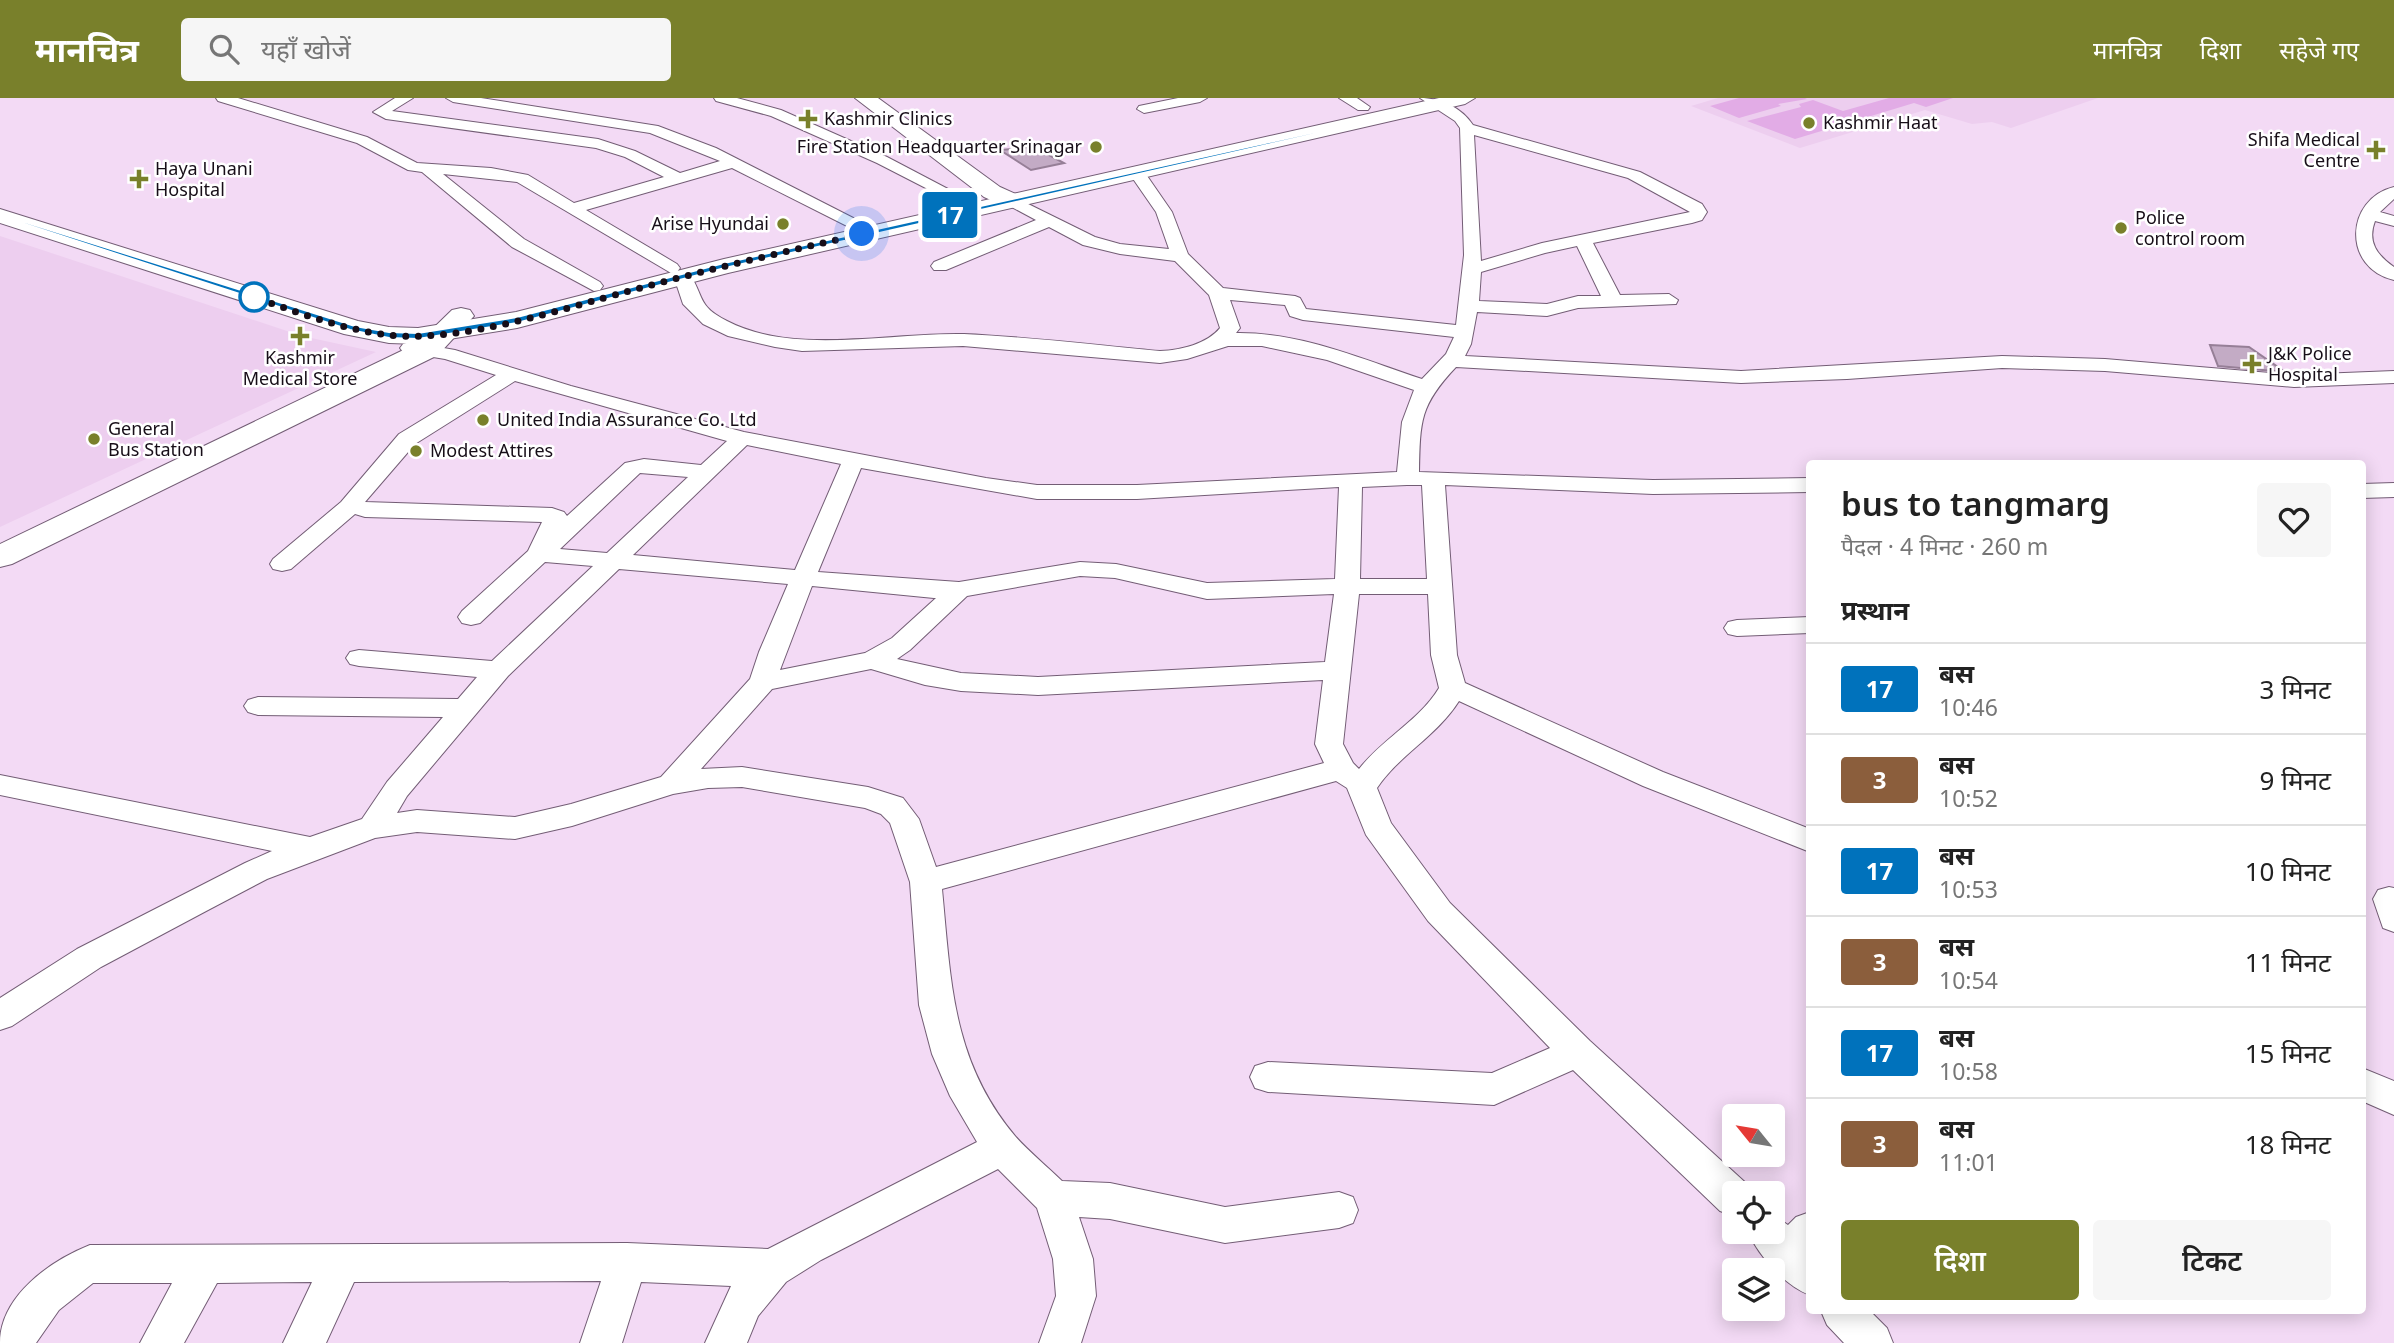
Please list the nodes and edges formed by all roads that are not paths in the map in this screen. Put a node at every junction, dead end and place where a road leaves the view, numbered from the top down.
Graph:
1 (223, 98) edge
2 (406, 98) edge
3 (453, 98) edge
4 (721, 98) edge
5 (865, 98) edge
6 (884, 98) edge
7 (1200, 98) edge
8 (1408, 98) edge
9 (1465, 98) edge
10 (1433, 101) edge
11 (1145, 103) edge
12 (1355, 103) edge
13 (1467, 128) junction
14 (509, 133) junction
15 (734, 162) junction
16 (428, 170) junction
17 (460, 171) junction
18 (1137, 173) junction
19 (678, 178) junction
20 (2394, 192) edge
21 (1011, 194) junction
22 (959, 199) junction
23 (0, 201) edge
24 (574, 208) junction
25 (2369, 214) junction
26 (0, 216) edge
27 (1049, 221) junction
28 (2394, 221) edge
29 (855, 223) junction
30 (1582, 239) junction
31 (1181, 256) junction
32 (940, 267) dead end
33 (1473, 269) junction
34 (677, 273) junction
35 (2394, 275) edge
36 (596, 285) junction
37 (1218, 293) junction
38 (1669, 300) dead end
39 (1613, 301) junction
40 (1468, 306) junction
41 (1465, 332) junction
42 (432, 333) junction
43 (1220, 341) junction
44 (1453, 361) junction
45 (513, 374) junction
46 (2394, 377) edge
47 (1426, 387) junction
48 (743, 438) junction
49 (853, 461) junction
50 (705, 472) junction
51 (1420, 479) junction
52 (1351, 480) junction
53 (1806, 485) edge
54 (2394, 490) edge
55 (2366, 491) edge
56 (352, 505) junction
57 (0, 541) edge
58 (539, 554) junction
59 (0, 557) edge
60 (613, 561) junction
61 (282, 564) dead end
62 (805, 579) junction
63 (1347, 586) junction
64 (1438, 587) junction
65 (960, 590) junction
66 (471, 617) dead end
67 (1806, 625) edge
68 (1737, 628) dead end
69 (359, 658) dead end
70 (872, 660) junction
71 (498, 670) junction
72 (1339, 670) junction
73 (763, 682) junction
74 (1452, 688) junction
75 (258, 706) dead end
76 (465, 708) junction
77 (1351, 778) junction
78 (671, 784) junction
79 (0, 785) edge
80 (373, 827) junction
81 (1806, 839) edge
82 (312, 848) junction
83 (926, 882) junction
84 (0, 1016) edge
85 (1577, 1052) junction
86 (1268, 1077) dead end
87 (2366, 1085) edge
88 (2394, 1099) edge
89 (1002, 1148) junction
90 (1722, 1187) edge
91 (1053, 1198) junction
92 (1339, 1210) dead end
93 (343, 1262) junction
94 (627, 1262) junction
95 (206, 1263) junction
96 (772, 1268) junction
97 (1845, 1314) edge
98 (12, 1343) edge
99 (161, 1343) edge
100 (304, 1343) edge
101 (601, 1343) edge
102 (726, 1343) edge
103 (1060, 1343) edge
104 (1872, 1343) edge

1 - 16 street
2 - 14 street
3 - 15 street
4 - 22 street
5 - 21 main road
6 - 21 main road
7 - 11 street
8 - 12 main road
9 - 10 main road
10 - 13 street
10 - 18 main road
12 - 21 main road
13 - 30 street
13 - 33 street
14 - 17 street
14 - 19 street
15 - 19 street
15 - 29 street
16 - 17 street
16 - 36 street
17 - 24 street
18 - 21 main road
18 - 31 street
19 - 24 street
20 - 25 street
21 - 22 main road
21 - 27 street
21 - 34 main road
22 - 29 main road
23 - 42 main road
24 - 34 street
25 - 28 street
25 - 35 street
26 - 42 main road
27 - 31 street
27 - 32 street
29 - 34 main road
30 - 33 street
30 - 39 street
31 - 37 street
33 - 40 street
34 - 36 main road
34 - 42 main road
34 - 43 street
36 - 42 main road
37 - 41 street
37 - 43 street
38 - 39 street
39 - 40 street
40 - 41 street
41 - 44 street
42 - 45 street
42 - 57 main road
42 - 59 main road
43 - 47 street
44 - 46 street
44 - 47 street
45 - 48 street
45 - 56 street
47 - 51 street
48 - 49 street
48 - 50 street
49 - 52 street
49 - 62 street
50 - 58 street
50 - 60 street
51 - 52 street
51 - 53 street
51 - 64 street
52 - 63 street
54 - 55 street
56 - 58 street
56 - 61 street
58 - 60 street
58 - 66 street
60 - 62 street
60 - 71 street
62 - 65 street
62 - 73 street
63 - 64 street
63 - 65 street
63 - 72 street
64 - 74 street
65 - 70 street
67 - 68 street
69 - 71 street
70 - 72 street
70 - 73 street
71 - 76 street
72 - 77 street
73 - 78 street
74 - 77 street
74 - 81 street
75 - 76 street
76 - 80 street
77 - 83 street
77 - 85 street
78 - 80 street
78 - 83 street
79 - 82 street
80 - 82 street
82 - 84 street
83 - 89 street
85 - 86 street
85 - 90 street
87 - 88 street
89 - 91 street
89 - 96 street
91 - 92 street
91 - 103 street
93 - 94 street
93 - 95 street
93 - 100 street
94 - 96 street
94 - 101 street
95 - 98 street
95 - 99 street
96 - 102 street
97 - 104 street

